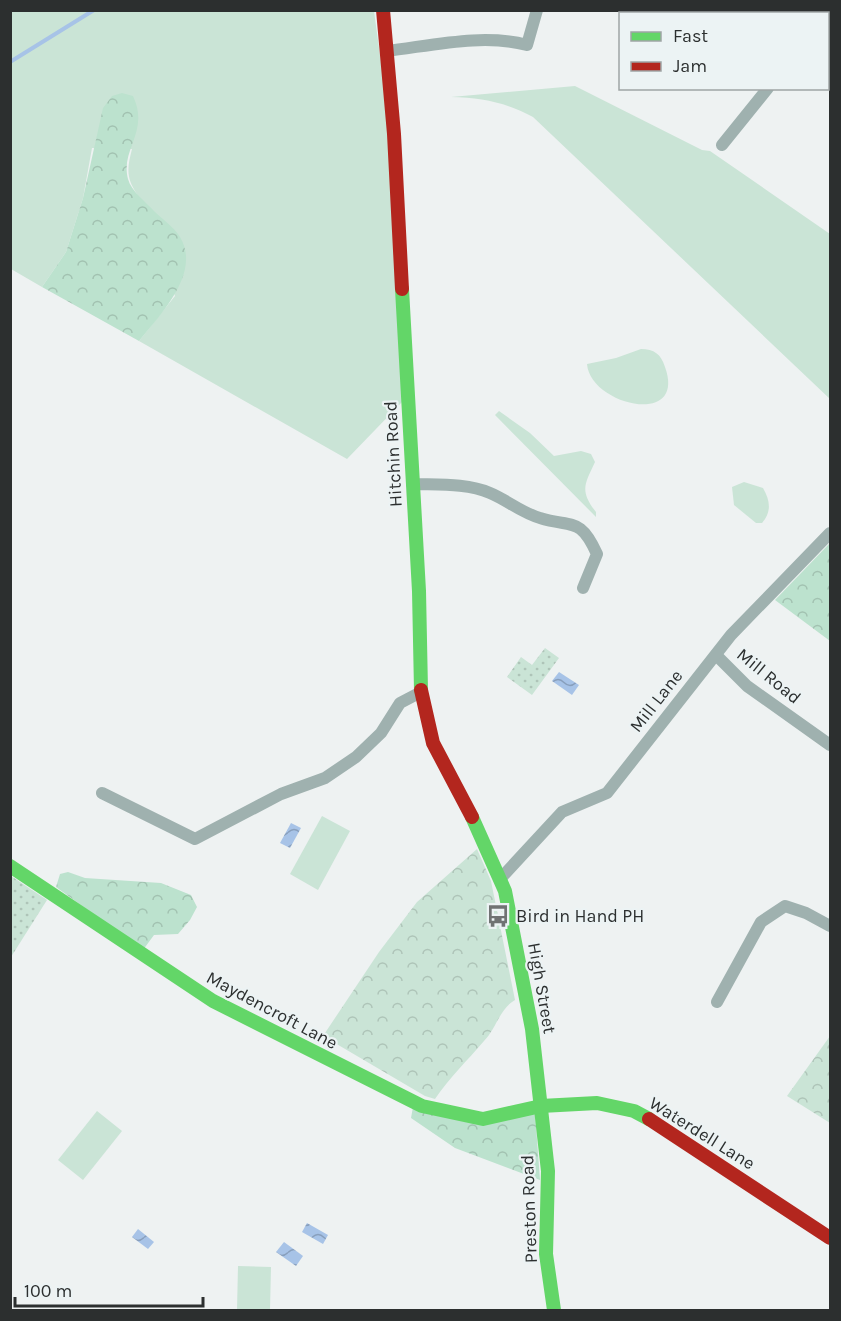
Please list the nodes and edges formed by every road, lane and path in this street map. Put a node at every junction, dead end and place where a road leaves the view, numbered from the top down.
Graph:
1 (382, 10) edge
2 (537, 10) edge
3 (386, 51) junction
4 (766, 90) edge
5 (722, 145) dead end
6 (412, 484) junction
7 (831, 533) edge
8 (583, 588) dead end
9 (716, 655) junction
10 (420, 692) junction
11 (831, 745) edge
12 (102, 794) dead end
13 (10, 866) edge
14 (501, 878) junction
15 (831, 926) edge
16 (717, 1002) dead end
17 (541, 1106) junction
18 (831, 1238) edge
19 (554, 1311) edge

1 - 3 street, Hitchin Road
2 - 3 street
3 - 6 street, Hitchin Road
4 - 5 street
6 - 8 street
6 - 10 street, Hitchin Road
7 - 9 street, Mill Lane
9 - 11 street, Mill Road
9 - 14 street, Mill Lane
10 - 12 street
10 - 14 street, Hitchin Road
13 - 17 street, Maydencroft Lane
14 - 17 street, High Street
15 - 16 street
17 - 18 street, Waterdell Lane
17 - 19 street, Preston Road

